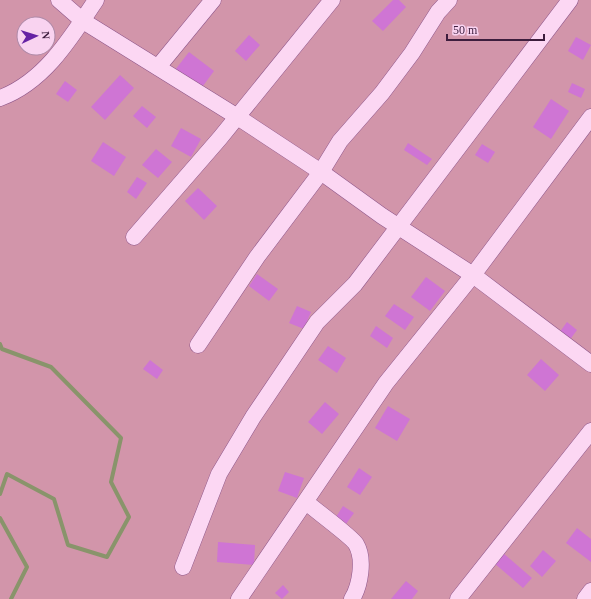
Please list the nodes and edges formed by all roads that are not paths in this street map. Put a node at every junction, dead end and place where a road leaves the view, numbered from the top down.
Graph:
1 (59, 0) edge
2 (96, 0) edge
3 (213, 0) edge
4 (332, 0) edge
5 (449, 0) edge
6 (570, 0) edge
7 (83, 21) junction
8 (158, 67) junction
9 (0, 98) edge
10 (236, 116) junction
11 (591, 117) edge
12 (321, 172) junction
13 (399, 227) junction
14 (134, 237) dead end
15 (473, 275) junction
16 (198, 345) dead end
17 (591, 364) edge
18 (591, 432) edge
19 (306, 502) junction
20 (183, 567) dead end
21 (591, 591) edge
22 (239, 599) edge
23 (352, 599) edge
24 (458, 599) edge
25 (585, 599) edge

1 - 7 street
2 - 7 street
3 - 8 street
4 - 10 street
5 - 12 street
6 - 13 street
7 - 8 street
7 - 9 street
8 - 10 street
10 - 12 street
10 - 14 street
11 - 15 street
12 - 13 street
12 - 16 street
13 - 15 street
13 - 20 street
15 - 17 street
15 - 19 street
18 - 24 street
19 - 22 street
19 - 23 street
21 - 25 street

